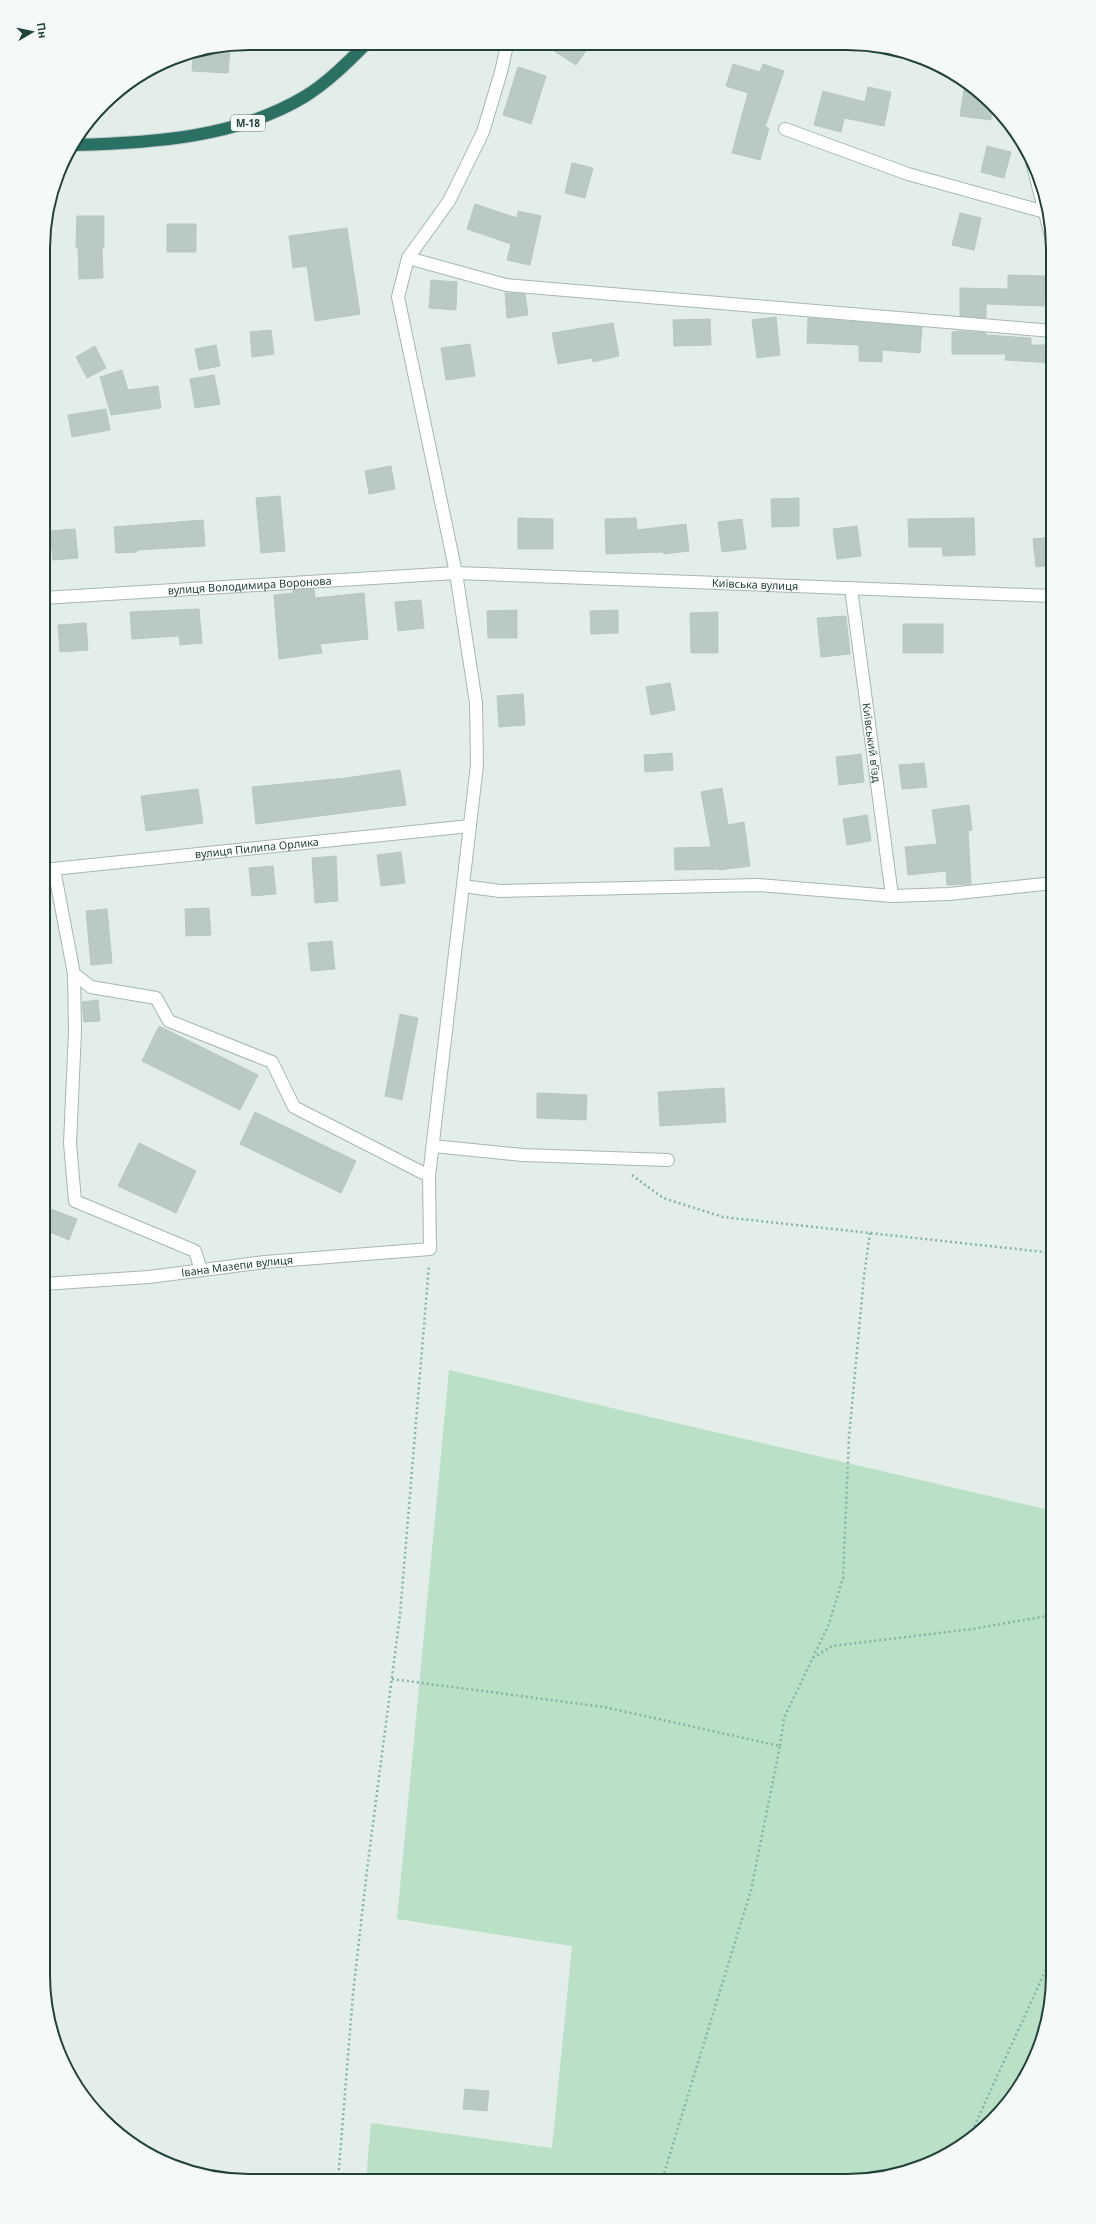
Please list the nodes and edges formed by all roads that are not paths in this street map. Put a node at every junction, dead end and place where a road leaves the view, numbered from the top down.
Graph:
1 (360, 50) edge
2 (506, 50) edge
3 (784, 129) dead end
4 (80, 146) edge
5 (1042, 211) edge
6 (408, 258) junction
7 (1046, 330) edge
8 (456, 573) junction
9 (851, 588) junction
10 (1046, 596) edge
11 (50, 598) edge
12 (470, 826) junction
13 (50, 869) edge
14 (50, 873) edge
15 (1046, 884) edge
16 (463, 886) junction
17 (892, 896) junction
18 (74, 974) junction
19 (433, 1146) junction
20 (668, 1160) dead end
21 (429, 1176) junction
22 (201, 1270) junction
23 (50, 1284) edge

1 - 4 highway, М-18
2 - 6 street
3 - 5 street
6 - 7 street
6 - 8 street
8 - 9 street, Київська вулиця
8 - 11 street, вулиця Володимира Воронова
8 - 12 street
9 - 10 street, Київська вулиця
9 - 17 street, Київський в’їзд
12 - 13 street, вулиця Пилипа Орлика
12 - 16 street
14 - 18 street
15 - 17 street
16 - 17 street
16 - 19 street
18 - 21 street
18 - 22 street
19 - 20 street
19 - 21 street
21 - 22 street, Івана Мазепи вулиця
22 - 23 street, Івана Мазепи вулиця

